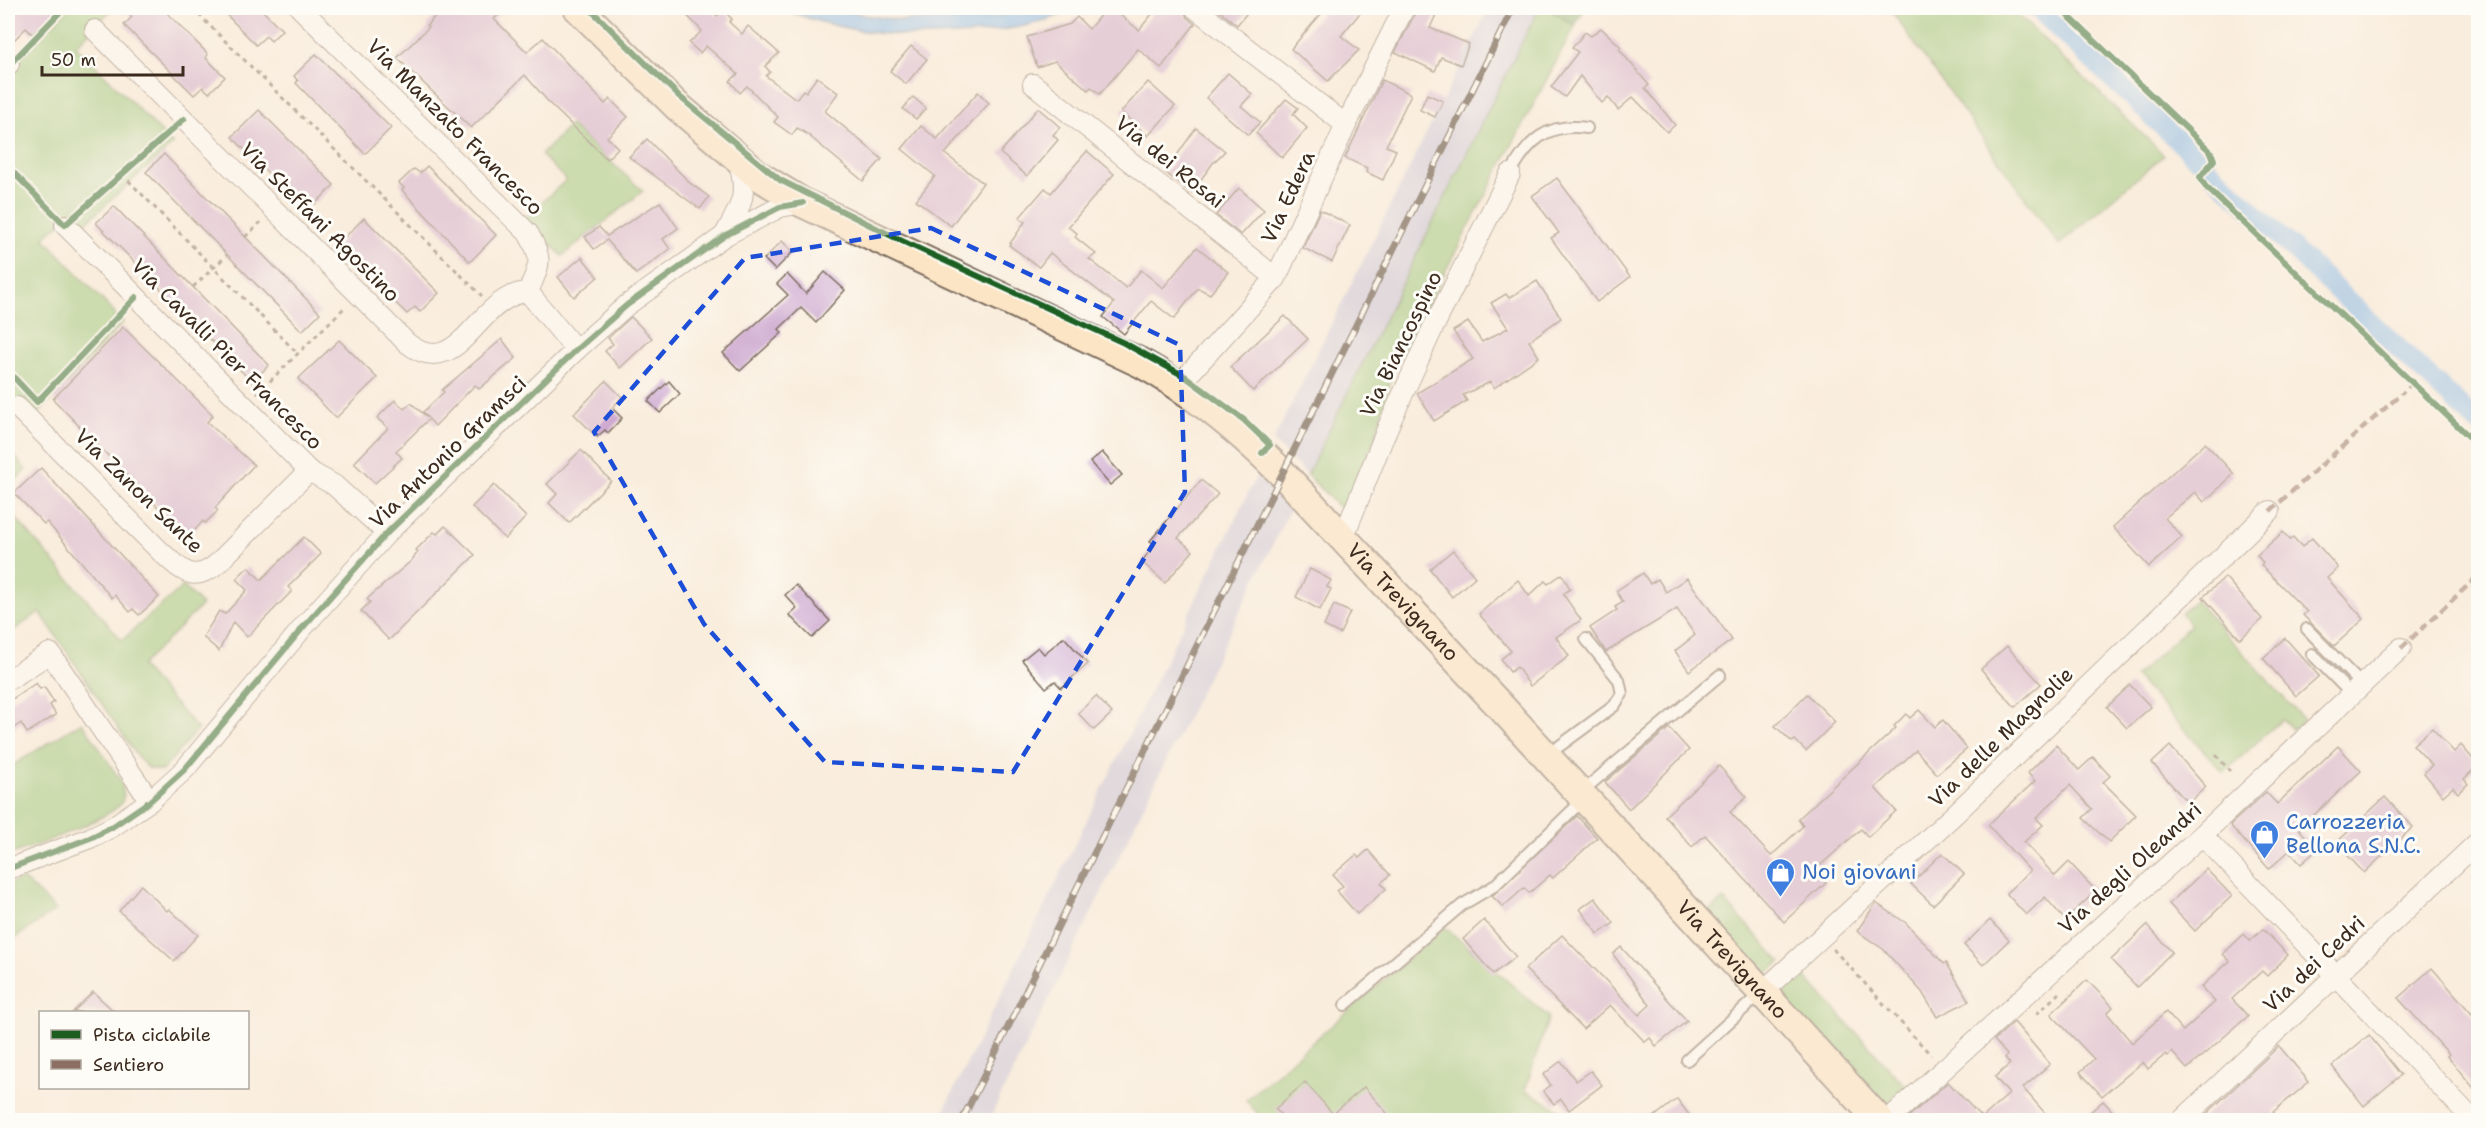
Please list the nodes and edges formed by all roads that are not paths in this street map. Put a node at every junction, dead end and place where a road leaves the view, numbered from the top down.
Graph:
1 (300, 8) edge
2 (578, 8) edge
3 (1195, 8) edge
4 (1404, 8) edge
5 (95, 30) dead end
6 (1033, 84) dead end
7 (1346, 125) junction
8 (1587, 128) dead end
9 (738, 158) junction
10 (1510, 174) joint
11 (803, 203) junction
12 (65, 225) dead end
13 (724, 236) junction
14 (1276, 278) junction
15 (528, 292) junction
16 (576, 350) junction
17 (1180, 384) junction
18 (17, 407) dead end
19 (309, 471) junction
20 (2270, 511) dead end
21 (387, 533) junction
22 (1343, 538) junction
23 (2307, 628) dead end
24 (1586, 639) dead end
25 (2401, 648) dead end
26 (2312, 654) dead end
27 (1720, 675) dead end
28 (8, 680) edge
29 (2357, 690) junction
30 (1546, 756) junction
31 (1582, 796) junction
32 (150, 801) junction
33 (2202, 835) junction
34 (2478, 842) edge
35 (8, 869) edge
36 (2337, 977) junction
37 (1761, 993) junction
38 (1346, 1005) dead end
39 (1687, 1060) dead end
40 (1879, 1120) edge
41 (1888, 1120) edge
42 (2182, 1120) edge
43 (2473, 1120) edge

1 - 15 street, Via Manzato Francesco
2 - 9 main road, Via Trevignano
3 - 7 street
4 - 7 street, Via Edera
5 - 15 street, Via Steffani Agostino
6 - 14 street, Via dei Rosai
7 - 14 street, Via Edera
8 - 10 lane
9 - 11 main road, Via Trevignano
9 - 13 street
10 - 22 street, Via Biancospino
11 - 13 street, Via Antonio Gramsci
11 - 17 main road, Via Trevignano
12 - 19 street, Via Cavalli Pier Francesco
13 - 16 street, Via Antonio Gramsci
14 - 17 street, Via Edera
15 - 16 street
16 - 21 street, Via Antonio Gramsci
17 - 22 main road, Via Trevignano
18 - 19 street, Via Zanon Sante
19 - 21 street, Via Cavalli Pier Francesco
20 - 37 street, Via delle Magnolie
21 - 32 street, Via Antonio Gramsci
22 - 30 main road, Via Trevignano
23 - 29 lane
24 - 30 lane
25 - 29 street, Via degli Oleandri
26 - 29 lane
27 - 31 lane
28 - 32 street
29 - 33 street, Via degli Oleandri
30 - 31 main road, Via Trevignano
31 - 37 main road, Via Trevignano
31 - 38 lane
32 - 35 street, Via Antonio Gramsci
33 - 36 street
33 - 41 street, Via degli Oleandri
34 - 36 street, Via dei Cedri
36 - 42 street, Via dei Cedri
36 - 43 street
37 - 39 lane
37 - 40 main road, Via Trevignano

